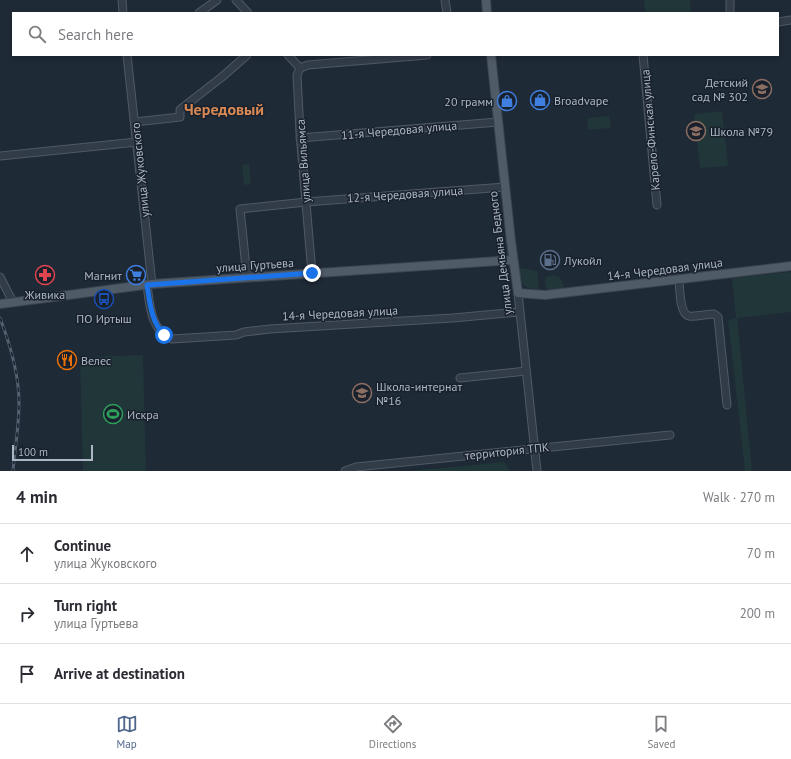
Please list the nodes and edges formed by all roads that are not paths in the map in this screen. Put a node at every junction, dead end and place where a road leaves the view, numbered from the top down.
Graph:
1 (122, 0) edge
2 (217, 0) edge
3 (236, 0) edge
4 (445, 0) edge
5 (486, 0) edge
6 (730, 0) edge
7 (123, 12) edge
8 (200, 12) edge
9 (247, 12) edge
10 (447, 12) edge
11 (487, 12) edge
12 (730, 12) edge
13 (791, 20) edge
14 (779, 22) edge
15 (127, 56) edge
16 (246, 56) edge
17 (289, 56) edge
18 (415, 56) edge
19 (491, 56) edge
20 (643, 56) edge
21 (300, 68) junction
22 (135, 122) junction
23 (498, 122) junction
24 (300, 138) junction
25 (136, 142) junction
26 (0, 156) edge
27 (505, 187) junction
28 (306, 202) junction
29 (656, 204) dead end
30 (513, 260) junction
31 (791, 266) edge
32 (312, 273) junction
33 (0, 277) edge
34 (246, 278) junction
35 (679, 279) junction
36 (150, 285) junction
37 (518, 294) junction
38 (13, 302) junction
39 (0, 304) edge
40 (519, 312) junction
41 (164, 335) joint
42 (526, 371) junction
43 (460, 378) dead end
44 (727, 405) dead end
45 (670, 435) dead end
46 (534, 448) junction
47 (345, 471) edge
48 (537, 471) edge

1 - 7 street
2 - 8 street
3 - 9 street
4 - 10 street
5 - 11 main road
6 - 12 street
13 - 14 street
15 - 22 street, улица Жуковского
16 - 22 street
17 - 21 street
18 - 21 street
19 - 23 main road, улица Демьяна Бедного
20 - 29 street, Карело-Финская улица
21 - 24 street, улица Вильямса
22 - 25 street, улица Жуковского
23 - 24 street, 11-я Чередовая улица
23 - 27 main road, улица Демьяна Бедного
24 - 28 street, улица Вильямса
25 - 26 street
25 - 36 street, улица Жуковского
27 - 28 street, 12-я Чередовая улица
27 - 30 main road, улица Демьяна Бедного
28 - 32 street, улица Вильямса
28 - 34 street, 12-я Чередовая улица
30 - 32 main road, улица Гуртьева
30 - 37 main road, улица Демьяна Бедного
31 - 35 main road, 14-я Чередовая улица
32 - 34 main road, улица Гуртьева
33 - 38 street
34 - 36 main road, улица Гуртьева
35 - 37 main road, 14-я Чередовая улица
35 - 44 street
36 - 38 main road, улица Гуртьева
36 - 41 street, улица Жуковского
37 - 40 street, улица Демьяна Бедного
38 - 39 main road, улица Гуртьева
40 - 41 street, 14-я Чередовая улица
40 - 42 street, улица Демьяна Бедного
42 - 43 street
42 - 46 street, улица Демьяна Бедного
45 - 46 street, территория ТПК
46 - 47 street, территория ТПК
46 - 48 street, улица Демьяна Бедного

